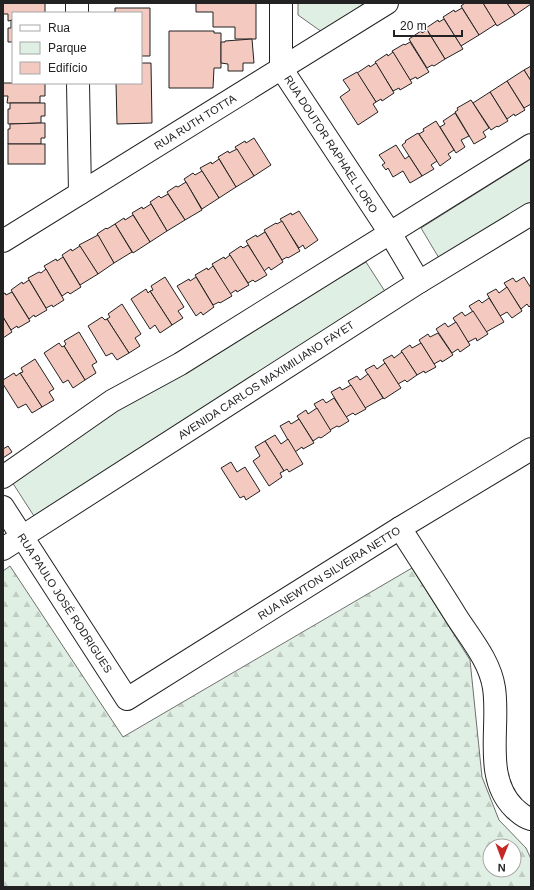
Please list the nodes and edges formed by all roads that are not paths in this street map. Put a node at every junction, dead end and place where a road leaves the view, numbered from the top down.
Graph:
1 (281, 3) edge
2 (387, 3) edge
3 (281, 68) junction
4 (78, 84) edge
5 (531, 145) edge
6 (80, 194) junction
7 (531, 214) edge
8 (390, 233) junction
9 (3, 241) edge
10 (420, 282) junction
11 (531, 449) edge
12 (3, 477) edge
13 (3, 508) edge
14 (400, 528) junction
15 (22, 537) junction
16 (3, 549) edge
17 (127, 699) joint
18 (531, 819) edge

1 - 3 street, RUA DOUTOR RAPHAEL LORO
2 - 3 street, RUA RUTH TOTTA
3 - 6 street, RUA RUTH TOTTA
3 - 8 street, RUA DOUTOR RAPHAEL LORO
4 - 6 street
5 - 8 street
6 - 9 street, RUA RUTH TOTTA
7 - 10 street, AVENIDA CARLOS MAXIMILIANO FAYET
8 - 10 street, RUA DOUTOR RAPHAEL LORO
8 - 12 street
10 - 15 street, AVENIDA CARLOS MAXIMILIANO FAYET
11 - 14 street, RUA NEWTON SILVEIRA NETTO
13 - 15 street, RUA PAULO JOSÉ RODRIGUES
14 - 17 street, RUA NEWTON SILVEIRA NETTO
14 - 18 street
15 - 16 street, AVENIDA CARLOS MAXIMILIANO FAYET
15 - 17 street, RUA PAULO JOSÉ RODRIGUES

